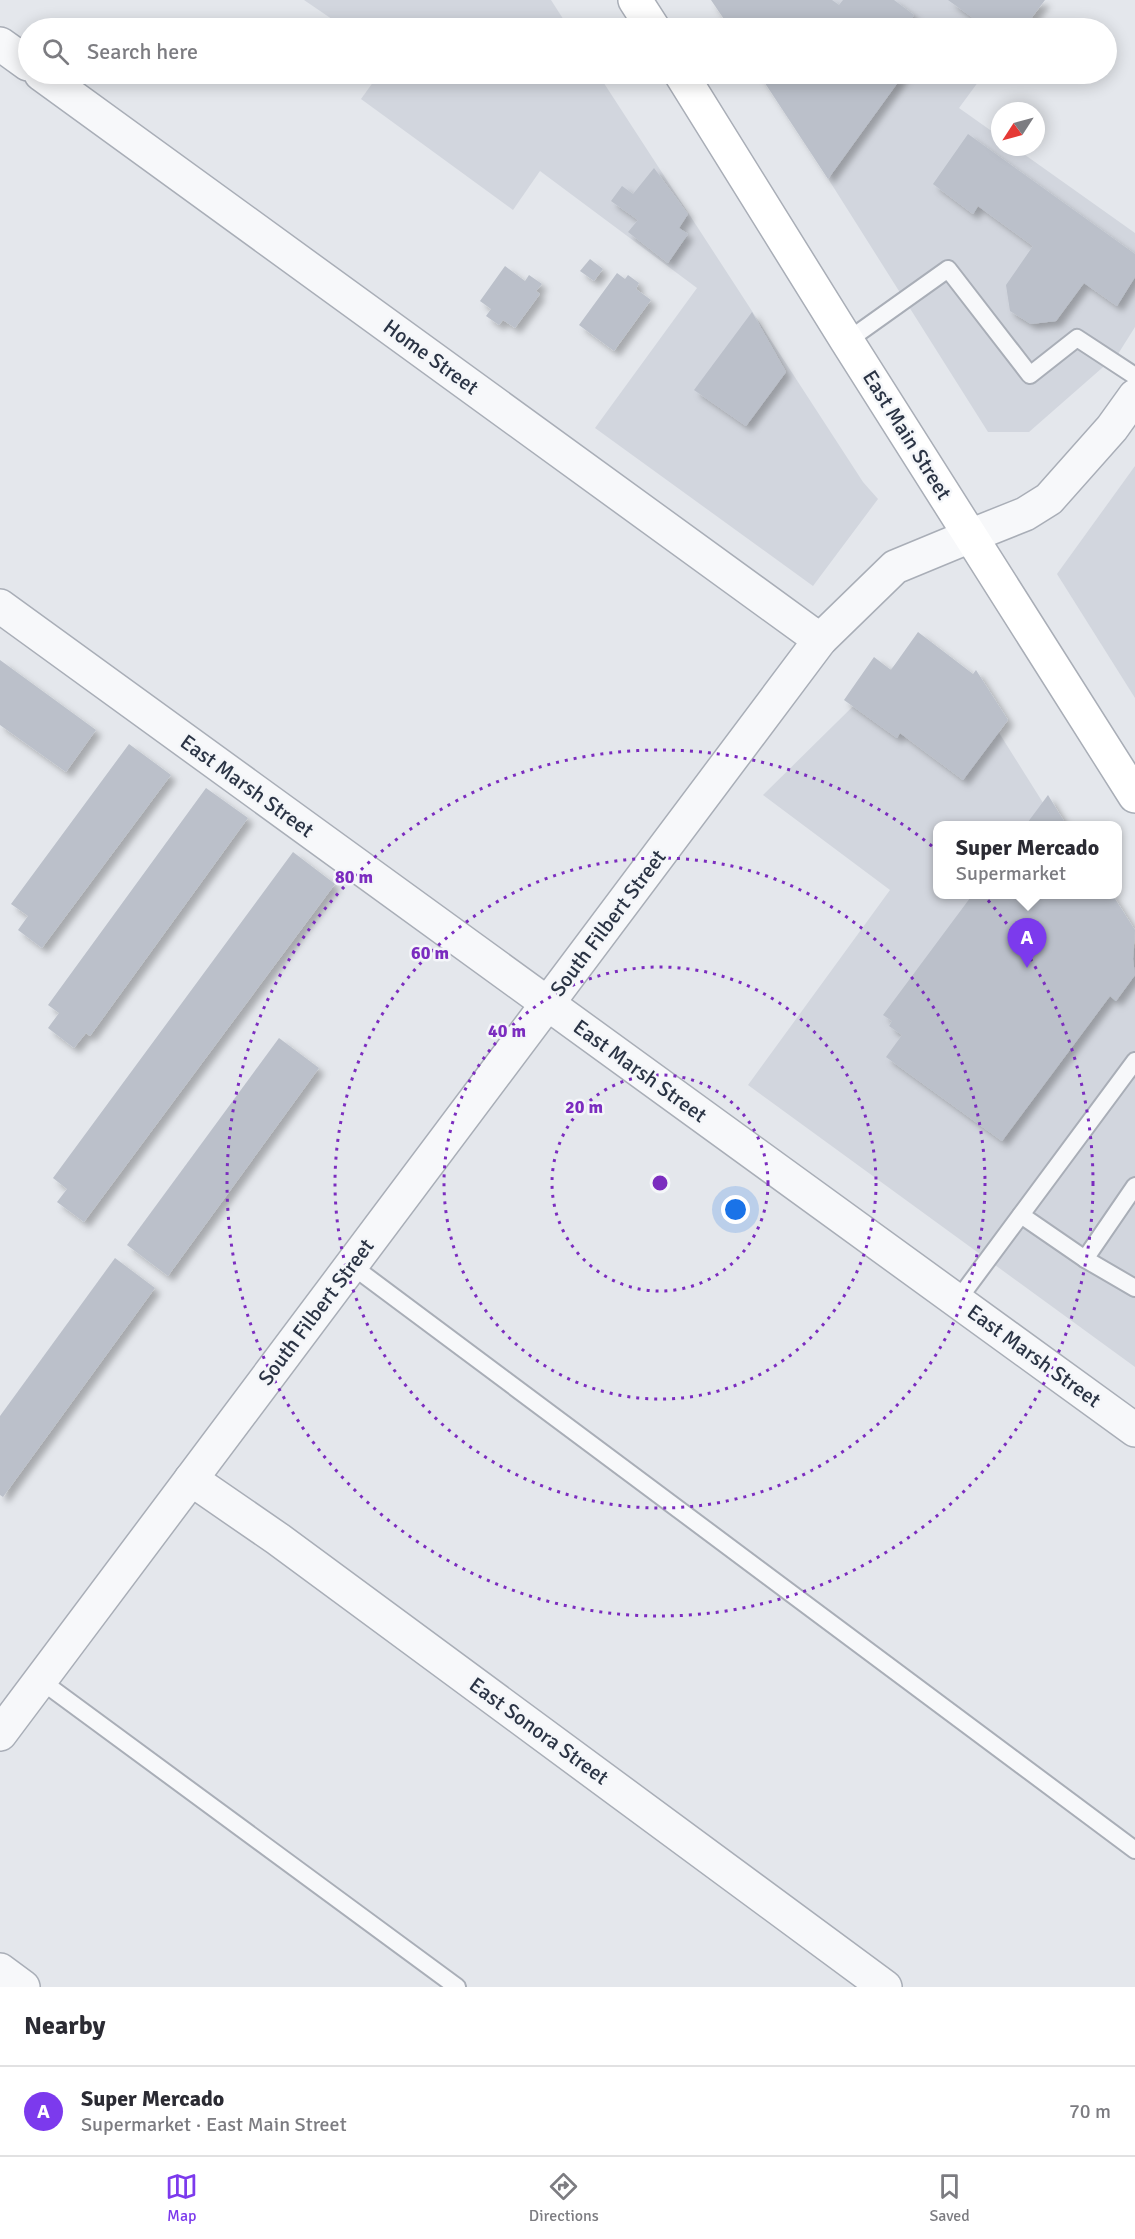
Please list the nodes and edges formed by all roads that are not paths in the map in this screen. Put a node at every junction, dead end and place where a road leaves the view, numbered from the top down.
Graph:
1 (0, 44) edge
2 (18, 57) edge
3 (55, 84) edge
4 (687, 84) edge
5 (847, 341) junction
6 (1135, 392) edge
7 (970, 536) junction
8 (0, 606) edge
9 (820, 640) junction
10 (1135, 796) edge
11 (548, 1004) junction
12 (1135, 1061) edge
13 (1135, 1186) edge
14 (1022, 1215) junction
15 (1085, 1259) junction
16 (351, 1265) junction
17 (1135, 1288) edge
18 (957, 1301) junction
19 (1135, 1430) edge
20 (191, 1479) junction
21 (40, 1680) junction
22 (0, 1734) edge
23 (1135, 1850) edge
24 (0, 1970) edge
25 (23, 1987) edge
26 (456, 1987) edge
27 (885, 1987) edge

1 - 2 street
3 - 9 street, Home Street
4 - 5 main road, East Main Street
5 - 6 lane
5 - 7 main road, East Main Street
6 - 7 street, South Filbert Street
7 - 9 street, South Filbert Street
7 - 10 main road, East Main Street
8 - 11 street, East Marsh Street
9 - 11 street, South Filbert Street
11 - 16 street, South Filbert Street
11 - 18 street, East Marsh Street
12 - 14 lane
13 - 15 lane
14 - 15 lane
14 - 18 lane
15 - 17 lane
16 - 20 street, South Filbert Street
16 - 23 lane
18 - 19 street, East Marsh Street
20 - 21 street, South Filbert Street
20 - 27 street, East Sonora Street
21 - 22 street, South Filbert Street
21 - 26 lane
24 - 25 street

